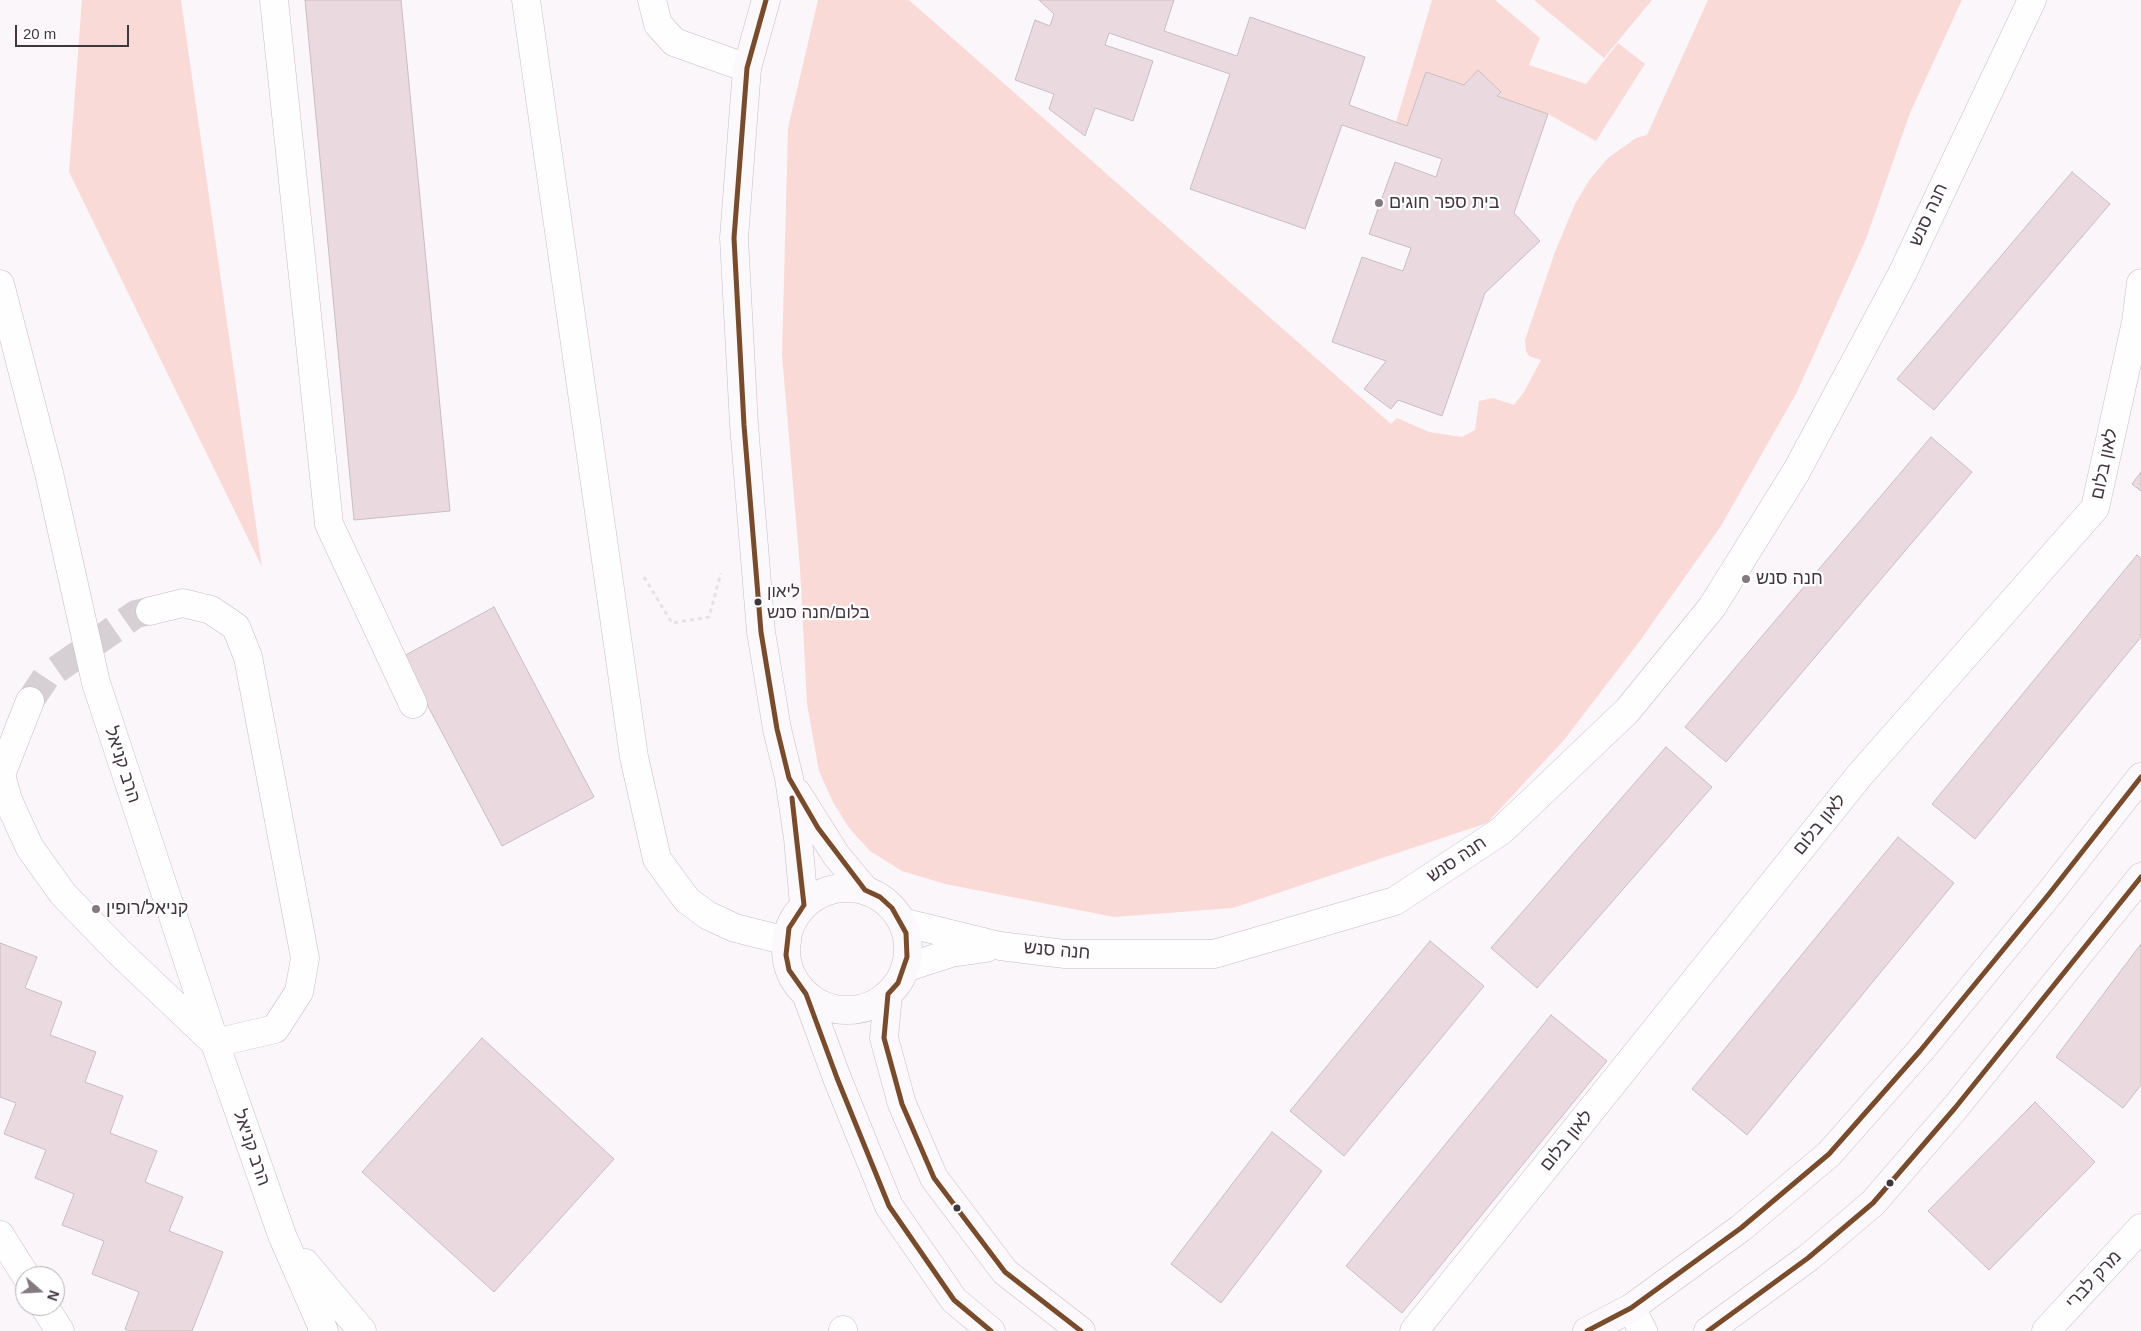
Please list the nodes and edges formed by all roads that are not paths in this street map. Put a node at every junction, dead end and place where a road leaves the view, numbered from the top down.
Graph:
1 (274, 0) edge
2 (526, 0) edge
3 (652, 0) edge
4 (766, 0) edge
5 (2032, 0) edge
6 (747, 68) junction
7 (2141, 283) edge
8 (0, 284) edge
9 (150, 610) tunnel mouth
10 (30, 702) tunnel mouth
11 (412, 704) dead end
12 (2141, 777) edge
13 (789, 778) junction
14 (4, 800) edge
15 (2141, 877) edge
16 (865, 890) junction
17 (804, 905) junction
18 (902, 922) junction
19 (787, 941) junction
20 (1000, 946) junction
21 (905, 968) junction
22 (806, 994) junction
23 (888, 994) junction
24 (215, 1044) junction
25 (2141, 1228) edge
26 (0, 1235) edge
27 (282, 1235) junction
28 (20, 1266) edge
29 (50, 1316) edge
30 (1637, 1320) edge
31 (60, 1331) edge
32 (324, 1331) edge
33 (362, 1331) edge
34 (991, 1331) edge
35 (1081, 1331) edge
36 (1414, 1331) edge
37 (1587, 1331) edge
38 (1708, 1331) edge
39 (2046, 1331) edge

1 - 11 street
2 - 19 street
3 - 6 street
4 - 6 street
5 - 20 street, חנה סנש
6 - 13 street
7 - 36 street, לאון בלום
8 - 24 street, הרב קניאל
9 - 24 street
10 - 14 street
12 - 30 street
13 - 16 street
13 - 17 street
14 - 24 street
15 - 38 street
16 - 17 street
16 - 18 street
17 - 19 street
18 - 20 street, חנה סנש
18 - 21 street
19 - 22 street
20 - 21 street, חנה סנש
21 - 23 street
22 - 23 street
22 - 34 street
23 - 35 street
24 - 27 street, הרב קניאל
25 - 39 street, מרק לברי
26 - 28 street
27 - 32 street, הרב קניאל
27 - 33 street, הרב קניאל
29 - 31 street
30 - 37 street

